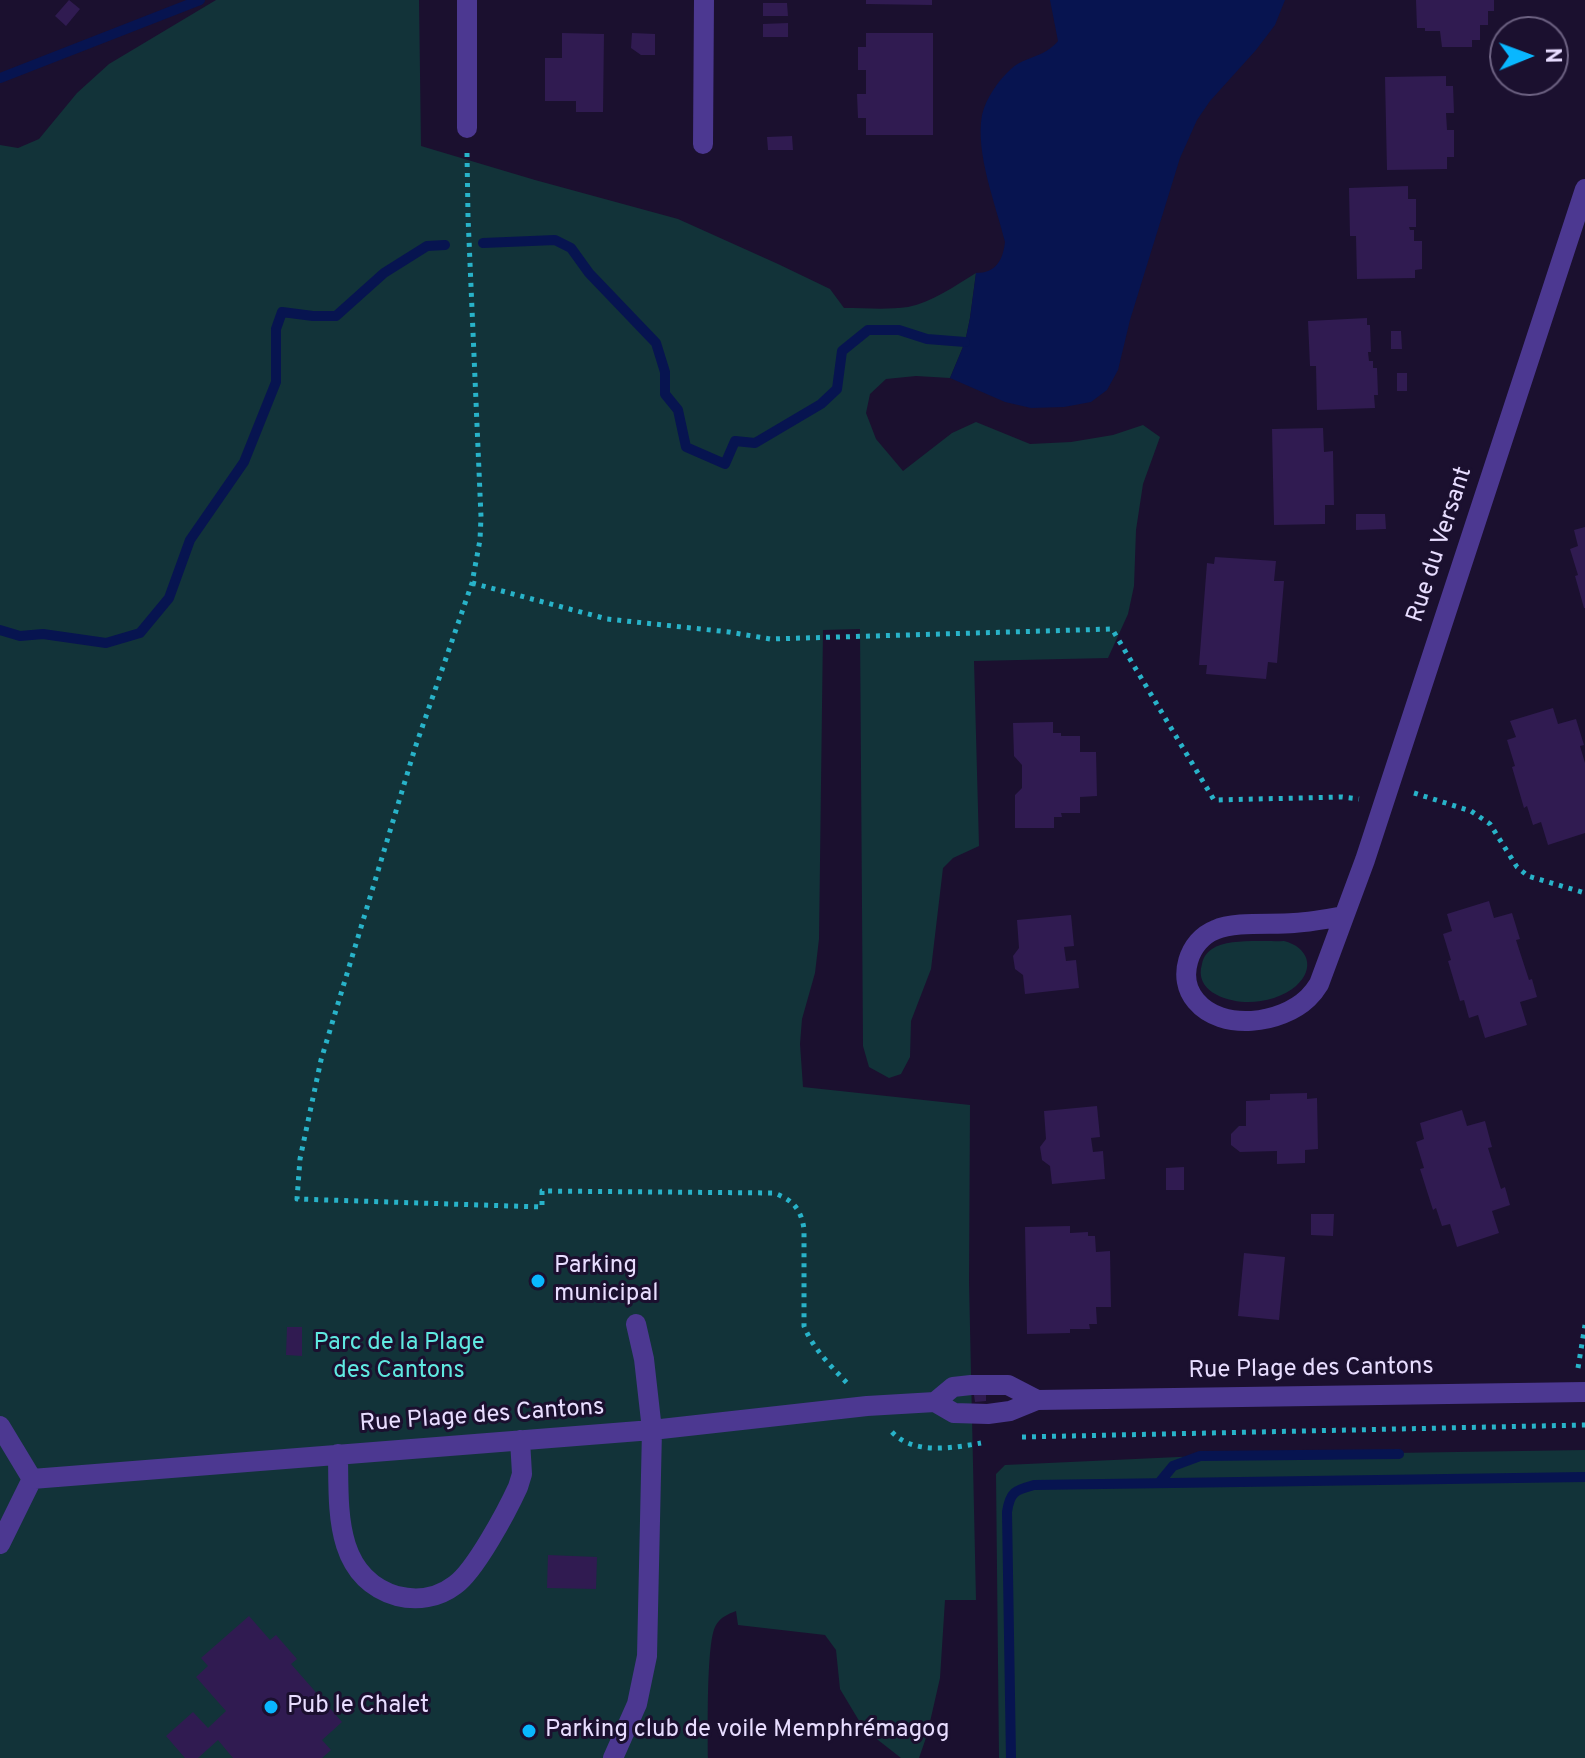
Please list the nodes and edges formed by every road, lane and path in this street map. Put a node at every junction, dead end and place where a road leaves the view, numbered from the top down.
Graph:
1 (467, 0) edge
2 (704, 0) edge
3 (467, 128) joint
4 (703, 144) dead end
5 (1585, 189) edge
6 (472, 583) junction
7 (1387, 793) junction
8 (1585, 893) edge
9 (1343, 916) junction
10 (636, 1324) dead end
11 (1585, 1325) edge
12 (1580, 1392) edge
13 (1037, 1400) junction
14 (935, 1402) junction
15 (867, 1406) junction
16 (1585, 1425) edge
17 (0, 1426) edge
18 (652, 1430) junction
19 (1011, 1439) dead end
20 (520, 1440) junction
21 (990, 1441) dead end
22 (338, 1454) junction
23 (32, 1479) junction
24 (0, 1544) edge
25 (613, 1758) edge

1 - 3 street
2 - 4 street
3 - 6 path
5 - 7 street, Rue du Versant
6 - 7 path
6 - 15 path
7 - 8 path
7 - 9 street, Rue du Versant
9 - 9 street, Rue du Versant
10 - 18 street
11 - 12 path
12 - 13 street, Rue Plage des Cantons
13 - 14 street, Rue Plage des Cantons
13 - 14 street, Rue Plage des Cantons
14 - 15 street, Rue Plage des Cantons
15 - 18 street, Rue Plage des Cantons
15 - 21 path
16 - 19 path
17 - 23 street
18 - 20 street, Rue Plage des Cantons
18 - 25 street
20 - 22 street, Rue Plage des Cantons
20 - 22 street
22 - 23 street, Rue Plage des Cantons
23 - 24 street

